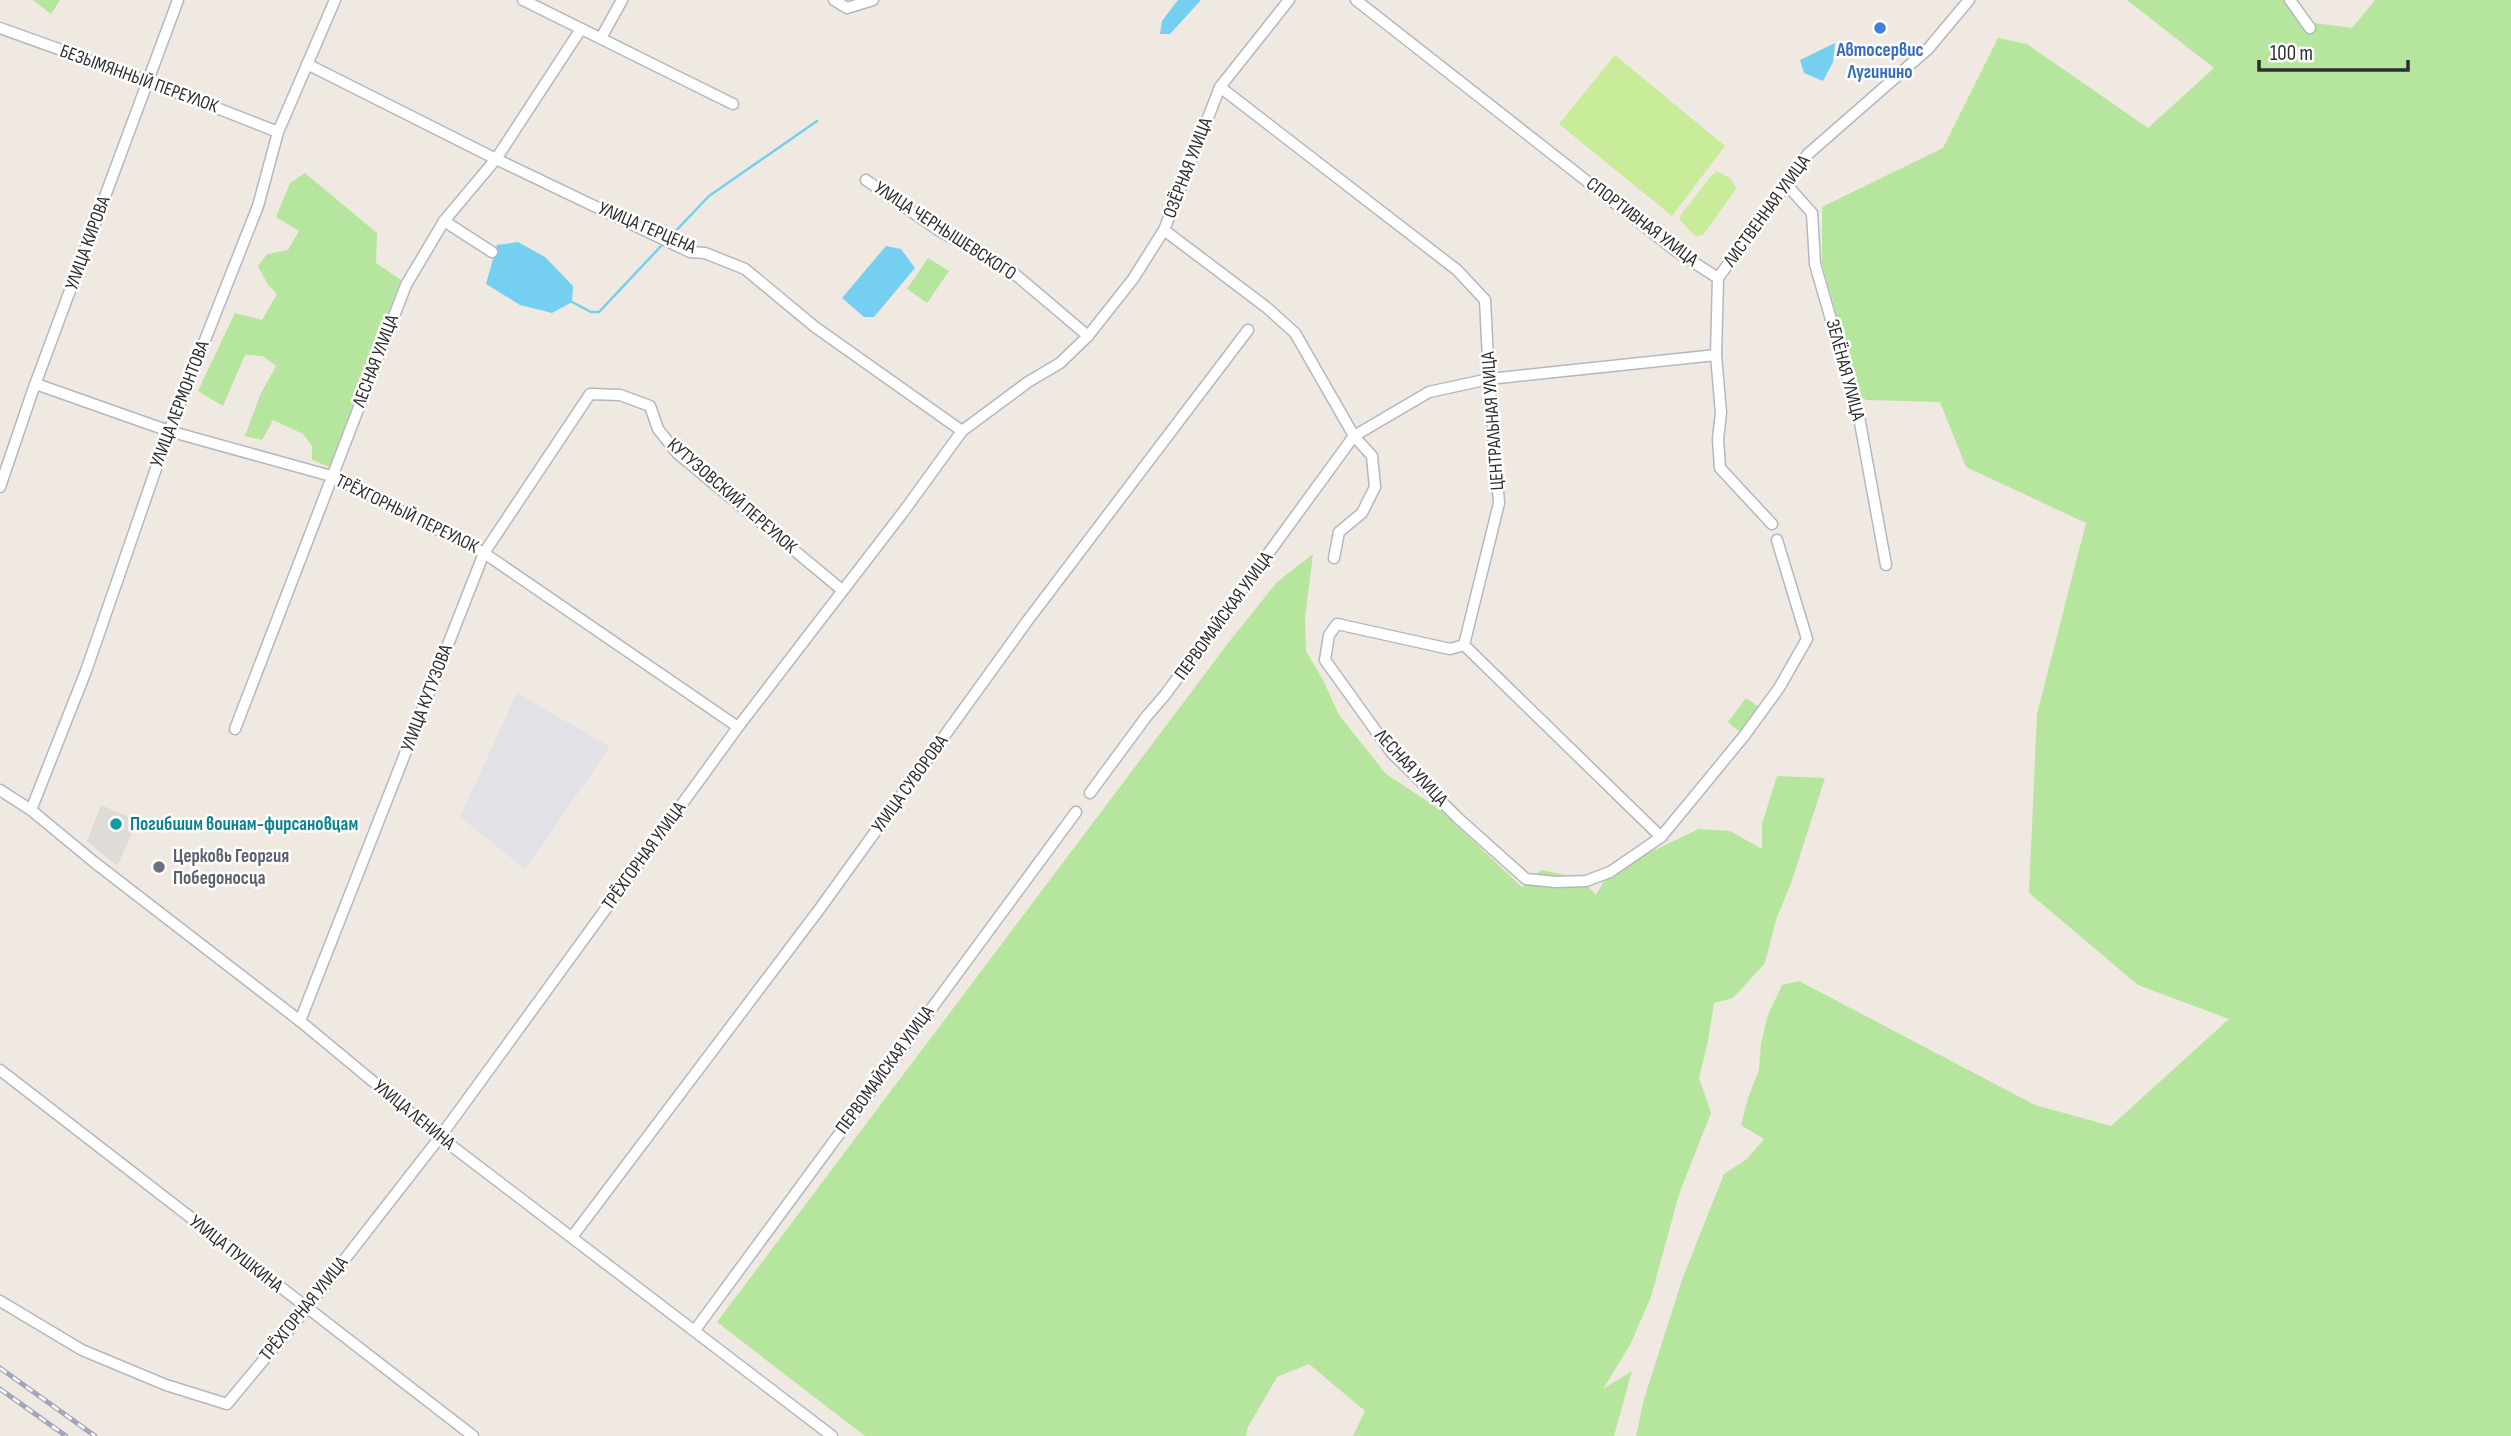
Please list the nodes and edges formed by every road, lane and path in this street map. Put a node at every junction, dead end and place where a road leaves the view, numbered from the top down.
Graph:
1 (178, 0) edge
2 (335, 0) edge
3 (523, 0) edge
4 (622, 0) edge
5 (834, 0) edge
6 (873, 0) edge
7 (1289, 0) edge
8 (1356, 0) edge
9 (1969, 0) edge
10 (2290, 0) edge
11 (0, 28) edge
12 (2309, 28) dead end
13 (581, 29) junction
14 (601, 38) junction
15 (307, 64) junction
16 (148, 81) junction
17 (1220, 87) junction
18 (733, 104) dead end
19 (278, 132) junction
20 (496, 159) junction
21 (866, 180) dead end
22 (1786, 184) junction
23 (444, 221) junction
24 (1164, 230) junction
25 (492, 252) dead end
26 (1718, 278) junction
27 (1248, 330) dead end
28 (1088, 336) junction
29 (1716, 355) junction
30 (1489, 379) junction
31 (36, 384) junction
32 (590, 394) joint
33 (169, 431) junction
34 (962, 431) junction
35 (1354, 436) junction
36 (331, 477) junction
37 (0, 487) edge
38 (1772, 524) dead end
39 (1777, 540) dead end
40 (484, 553) junction
41 (1334, 558) dead end
42 (1886, 565) dead end
43 (842, 590) junction
44 (1464, 646) junction
45 (738, 727) junction
46 (235, 729) dead end
47 (0, 790) edge
48 (1090, 793) dead end
49 (31, 810) junction
50 (1076, 811) dead end
51 (1661, 837) junction
52 (300, 1021) junction
53 (0, 1070) edge
54 (440, 1137) junction
55 (572, 1237) junction
56 (0, 1301) edge
57 (306, 1309) junction
58 (695, 1330) junction
59 (473, 1436) edge
60 (832, 1436) edge

1 - 16 street, УЛИЦА КИРОВА
2 - 15 street, УЛИЦА ЛЕРМОНТОВА
3 - 13 street
4 - 14 street
5 - 6 street
7 - 17 street, ОЗЁРНАЯ УЛИЦА
8 - 26 street, СПОРТИВНАЯ УЛИЦА
9 - 22 street, ЛИСТВЕННАЯ УЛИЦА
10 - 12 street
11 - 16 street, БЕЗЫМЯННЫЙ ПЕРЕУЛОК
13 - 14 street
13 - 20 street, ЛЕСНАЯ УЛИЦА
14 - 18 street
15 - 19 street, УЛИЦА ЛЕРМОНТОВА
15 - 20 street, УЛИЦА ГЕРЦЕНА
16 - 19 street, БЕЗЫМЯННЫЙ ПЕРЕУЛОК
16 - 31 street, УЛИЦА КИРОВА
17 - 24 street, ОЗЁРНАЯ УЛИЦА
17 - 30 street, ЦЕНТРАЛЬНАЯ УЛИЦА
19 - 33 street, УЛИЦА ЛЕРМОНТОВА
20 - 23 street, ЛЕСНАЯ УЛИЦА
20 - 34 street, УЛИЦА ГЕРЦЕНА
21 - 28 street, УЛИЦА ЧЕРНЫШЕВСКОГО
22 - 26 street, ЛИСТВЕННАЯ УЛИЦА
22 - 42 street, ЗЕЛЁНАЯ УЛИЦА
23 - 25 street
23 - 36 street, ЛЕСНАЯ УЛИЦА
24 - 28 street, ОЗЁРНАЯ УЛИЦА
24 - 35 street
26 - 29 street, СПОРТИВНАЯ УЛИЦА
27 - 55 street, УЛИЦА СУВОРОВА
28 - 34 street, ТРЁХГОРНАЯ УЛИЦА
29 - 30 street
29 - 38 street, СПОРТИВНАЯ УЛИЦА
30 - 35 street
30 - 44 street, ЦЕНТРАЛЬНАЯ УЛИЦА
31 - 33 street, ТРЁХГОРНЫЙ ПЕРЕУЛОК
31 - 37 street, УЛИЦА КИРОВА
32 - 40 street, УЛИЦА КУТУЗОВА
32 - 43 street, КУТУЗОВСКИЙ ПЕРЕУЛОК
33 - 36 street, ТРЁХГОРНЫЙ ПЕРЕУЛОК
33 - 49 street, УЛИЦА ЛЕРМОНТОВА
34 - 43 street, ТРЁХГОРНАЯ УЛИЦА
35 - 41 street
35 - 48 street, ПЕРВОМАЙСКАЯ УЛИЦА
36 - 40 street, ТРЁХГОРНЫЙ ПЕРЕУЛОК
36 - 46 street, ЛЕСНАЯ УЛИЦА
39 - 51 street
40 - 45 street, ТРЁХГОРНЫЙ ПЕРЕУЛОК
40 - 52 street, УЛИЦА КУТУЗОВА
43 - 45 street, ТРЁХГОРНАЯ УЛИЦА
44 - 51 street
44 - 51 street, ЛЕСНАЯ УЛИЦА
45 - 54 street, ТРЁХГОРНАЯ УЛИЦА
47 - 49 street, УЛИЦА ЛЕНИНА
49 - 52 street, УЛИЦА ЛЕНИНА
50 - 58 street, ПЕРВОМАЙСКАЯ УЛИЦА
52 - 54 street, УЛИЦА ЛЕНИНА
53 - 57 street, УЛИЦА ПУШКИНА
54 - 55 street, УЛИЦА ЛЕНИНА
54 - 57 street, ТРЁХГОРНАЯ УЛИЦА
55 - 58 street, УЛИЦА ЛЕНИНА
56 - 57 street, ТРЁХГОРНАЯ УЛИЦА
57 - 59 street, УЛИЦА ПУШКИНА
58 - 60 street, УЛИЦА ЛЕНИНА

